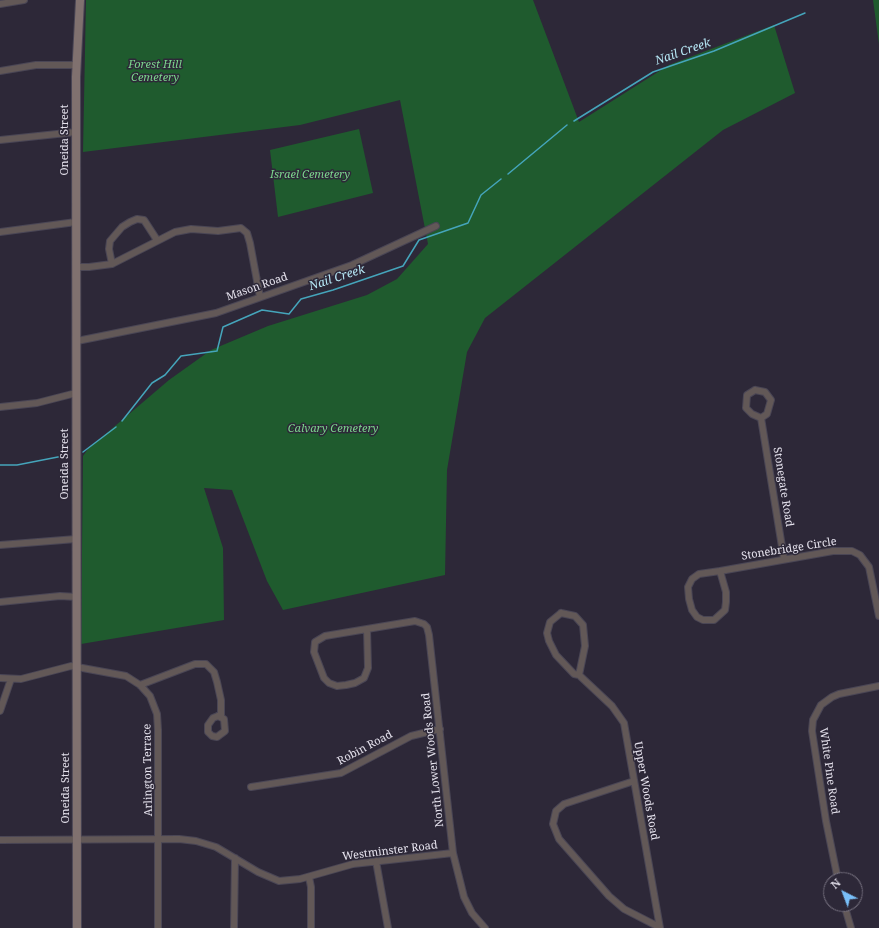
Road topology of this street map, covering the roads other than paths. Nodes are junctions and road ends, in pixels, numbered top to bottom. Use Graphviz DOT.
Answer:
graph roads {
  1 [pos="24,0"];
  2 [pos="80,0"];
  3 [pos="0,4"];
  4 [pos="77,66"];
  5 [pos="0,72"];
  6 [pos="76,132"];
  7 [pos="0,140"];
  8 [pos="76,222"];
  9 [pos="436,226"];
  10 [pos="0,232"];
  11 [pos="157,240"];
  12 [pos="112,264"];
  13 [pos="76,267"];
  14 [pos="260,297"];
  15 [pos="76,341"];
  16 [pos="76,393"];
  17 [pos="0,407"];
  18 [pos="761,418"];
  19 [pos="76,539"];
  20 [pos="0,545"];
  21 [pos="784,559"];
  22 [pos="720,571"];
  23 [pos="77,597"];
  24 [pos="0,602"];
  25 [pos="879,616"];
  26 [pos="367,629"];
  27 [pos="77,667"];
  28 [pos="579,675"];
  29 [pos="0,678"];
  30 [pos="11,679"];
  31 [pos="140,685"];
  32 [pos="879,686"];
  33 [pos="0,711"];
  34 [pos="221,716"];
  35 [pos="440,729"];
  36 [pos="634,781"];
  37 [pos="251,787"];
  38 [pos="158,839"];
  39 [pos="0,840"];
  40 [pos="77,840"];
  41 [pos="453,853"];
  42 [pos="235,858"];
  43 [pos="376,861"];
  44 [pos="836,872"];
  45 [pos="308,877"];
  46 [pos="846,912"];
  47 [pos="660,927"];
  48 [pos="77,928"];
  49 [pos="158,928"];
  50 [pos="234,928"];
  51 [pos="311,928"];
  52 [pos="388,928"];
  53 [pos="485,928"];
  54 [pos="851,928"];
  1 -- 3 [label="street"];
  2 -- 4 [label="street, Oneida Street"];
  4 -- 5 [label="street"];
  4 -- 6 [label="street, Oneida Street"];
  6 -- 7 [label="street"];
  6 -- 8 [label="street, Oneida Street"];
  8 -- 10 [label="street"];
  8 -- 13 [label="street, Oneida Street"];
  9 -- 14 [label="street, Mason Road"];
  11 -- 12 [label="street"];
  11 -- 12 [label="street"];
  11 -- 14 [label="street"];
  12 -- 13 [label="street"];
  13 -- 15 [label="street, Oneida Street"];
  14 -- 15 [label="street, Mason Road"];
  15 -- 16 [label="street, Oneida Street"];
  16 -- 17 [label="street"];
  16 -- 19 [label="street, Oneida Street"];
  18 -- 18 [label="street"];
  18 -- 21 [label="street, Stonegate Road"];
  19 -- 20 [label="street"];
  19 -- 23 [label="street, Oneida Street"];
  21 -- 22 [label="street, Stonebridge Circle"];
  21 -- 25 [label="street, Stonebridge Circle"];
  22 -- 22 [label="street, Stonebridge Circle"];
  23 -- 24 [label="street"];
  23 -- 27 [label="street, Oneida Street"];
  26 -- 26 [label="street"];
  26 -- 35 [label="street, North Lower Woods Road"];
  27 -- 30 [label="street, Arlington Terrace"];
  27 -- 31 [label="street, Arlington Terrace"];
  27 -- 40 [label="street, Oneida Street"];
  28 -- 28 [label="street, Upper Woods Road"];
  28 -- 36 [label="street, Upper Woods Road"];
  29 -- 30 [label="street, Arlington Terrace"];
  30 -- 33 [label="street"];
  31 -- 34 [label="street"];
  31 -- 38 [label="street, Arlington Terrace"];
  32 -- 44 [label="street, White Pine Road"];
  35 -- 37 [label="street, Robin Road"];
  35 -- 41 [label="street, North Lower Woods Road"];
  36 -- 47 [label="street, Upper Woods Road"];
  36 -- 47 [label="street"];
  38 -- 40 [label="street, Westminster Road"];
  38 -- 42 [label="street, Westminster Road"];
  38 -- 49 [label="street, Arlington Terrace"];
  39 -- 40 [label="street, Westminster Road"];
  40 -- 48 [label="street, Oneida Street"];
  41 -- 43 [label="street, Westminster Road"];
  41 -- 53 [label="street, North Lower Woods Road"];
  42 -- 45 [label="street, Westminster Road"];
  42 -- 50 [label="street"];
  43 -- 45 [label="street, Westminster Road"];
  43 -- 52 [label="street"];
  45 -- 51 [label="street"];
  46 -- 54 [label="street"];
}
